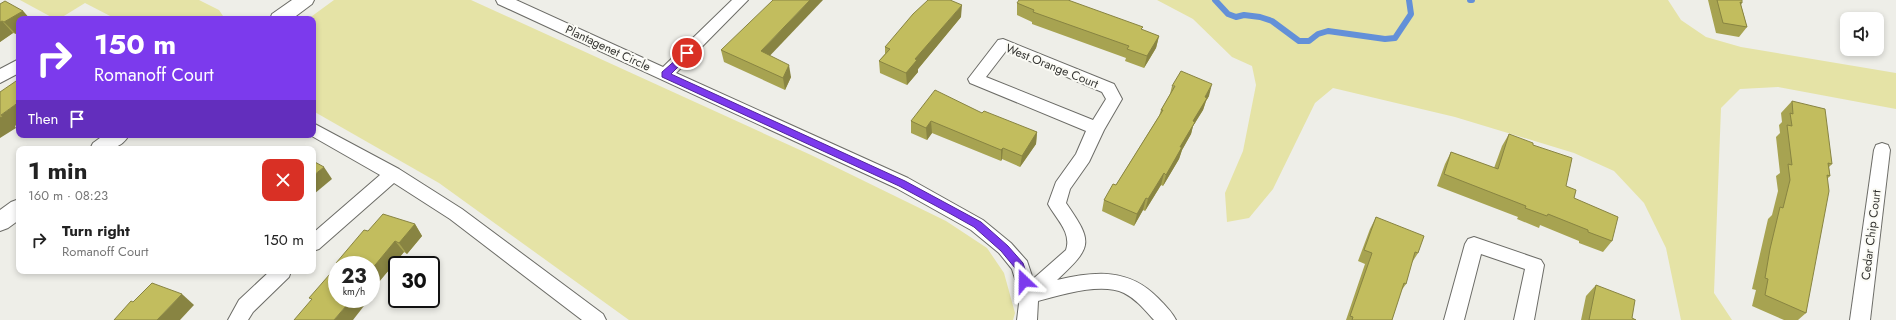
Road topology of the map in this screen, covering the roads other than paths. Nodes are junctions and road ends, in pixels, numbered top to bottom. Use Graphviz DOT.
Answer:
graph roads {
  1 [pos="305,0"];
  2 [pos="503,0"];
  3 [pos="741,0"];
  4 [pos="283,16"];
  5 [pos="16,67"];
  6 [pos="665,74"];
  7 [pos="0,77"];
  8 [pos="1096,128"];
  9 [pos="316,131"];
  10 [pos="115,138"];
  11 [pos="104,146"];
  12 [pos="1882,150"];
  13 [pos="393,174"];
  14 [pos="16,210"];
  15 [pos="0,222"];
  16 [pos="316,241"];
  17 [pos="279,274"];
  18 [pos="1029,295"];
  19 [pos="238,320"];
  20 [pos="596,320"];
  21 [pos="1027,320"];
  22 [pos="1166,320"];
  23 [pos="1454,320"];
  24 [pos="1524,320"];
  25 [pos="1860,320"];
  1 -- 4 [label="street"];
  2 -- 6 [label="street, Plantagenet Circle"];
  3 -- 6 [label="street"];
  5 -- 7 [label="street"];
  6 -- 18 [label="street, Plantagenet Circle"];
  8 -- 8 [label="street, West Orange Court"];
  8 -- 18 [label="street, West Orange Court"];
  9 -- 13 [label="street"];
  10 -- 11 [label="street"];
  12 -- 25 [label="street, Cedar Chip Court"];
  13 -- 16 [label="street"];
  13 -- 20 [label="street"];
  14 -- 15 [label="street"];
  17 -- 19 [label="street"];
  18 -- 21 [label="street, Plantagenet Circle"];
  18 -- 22 [label="street"];
  23 -- 24 [label="street"];
}
